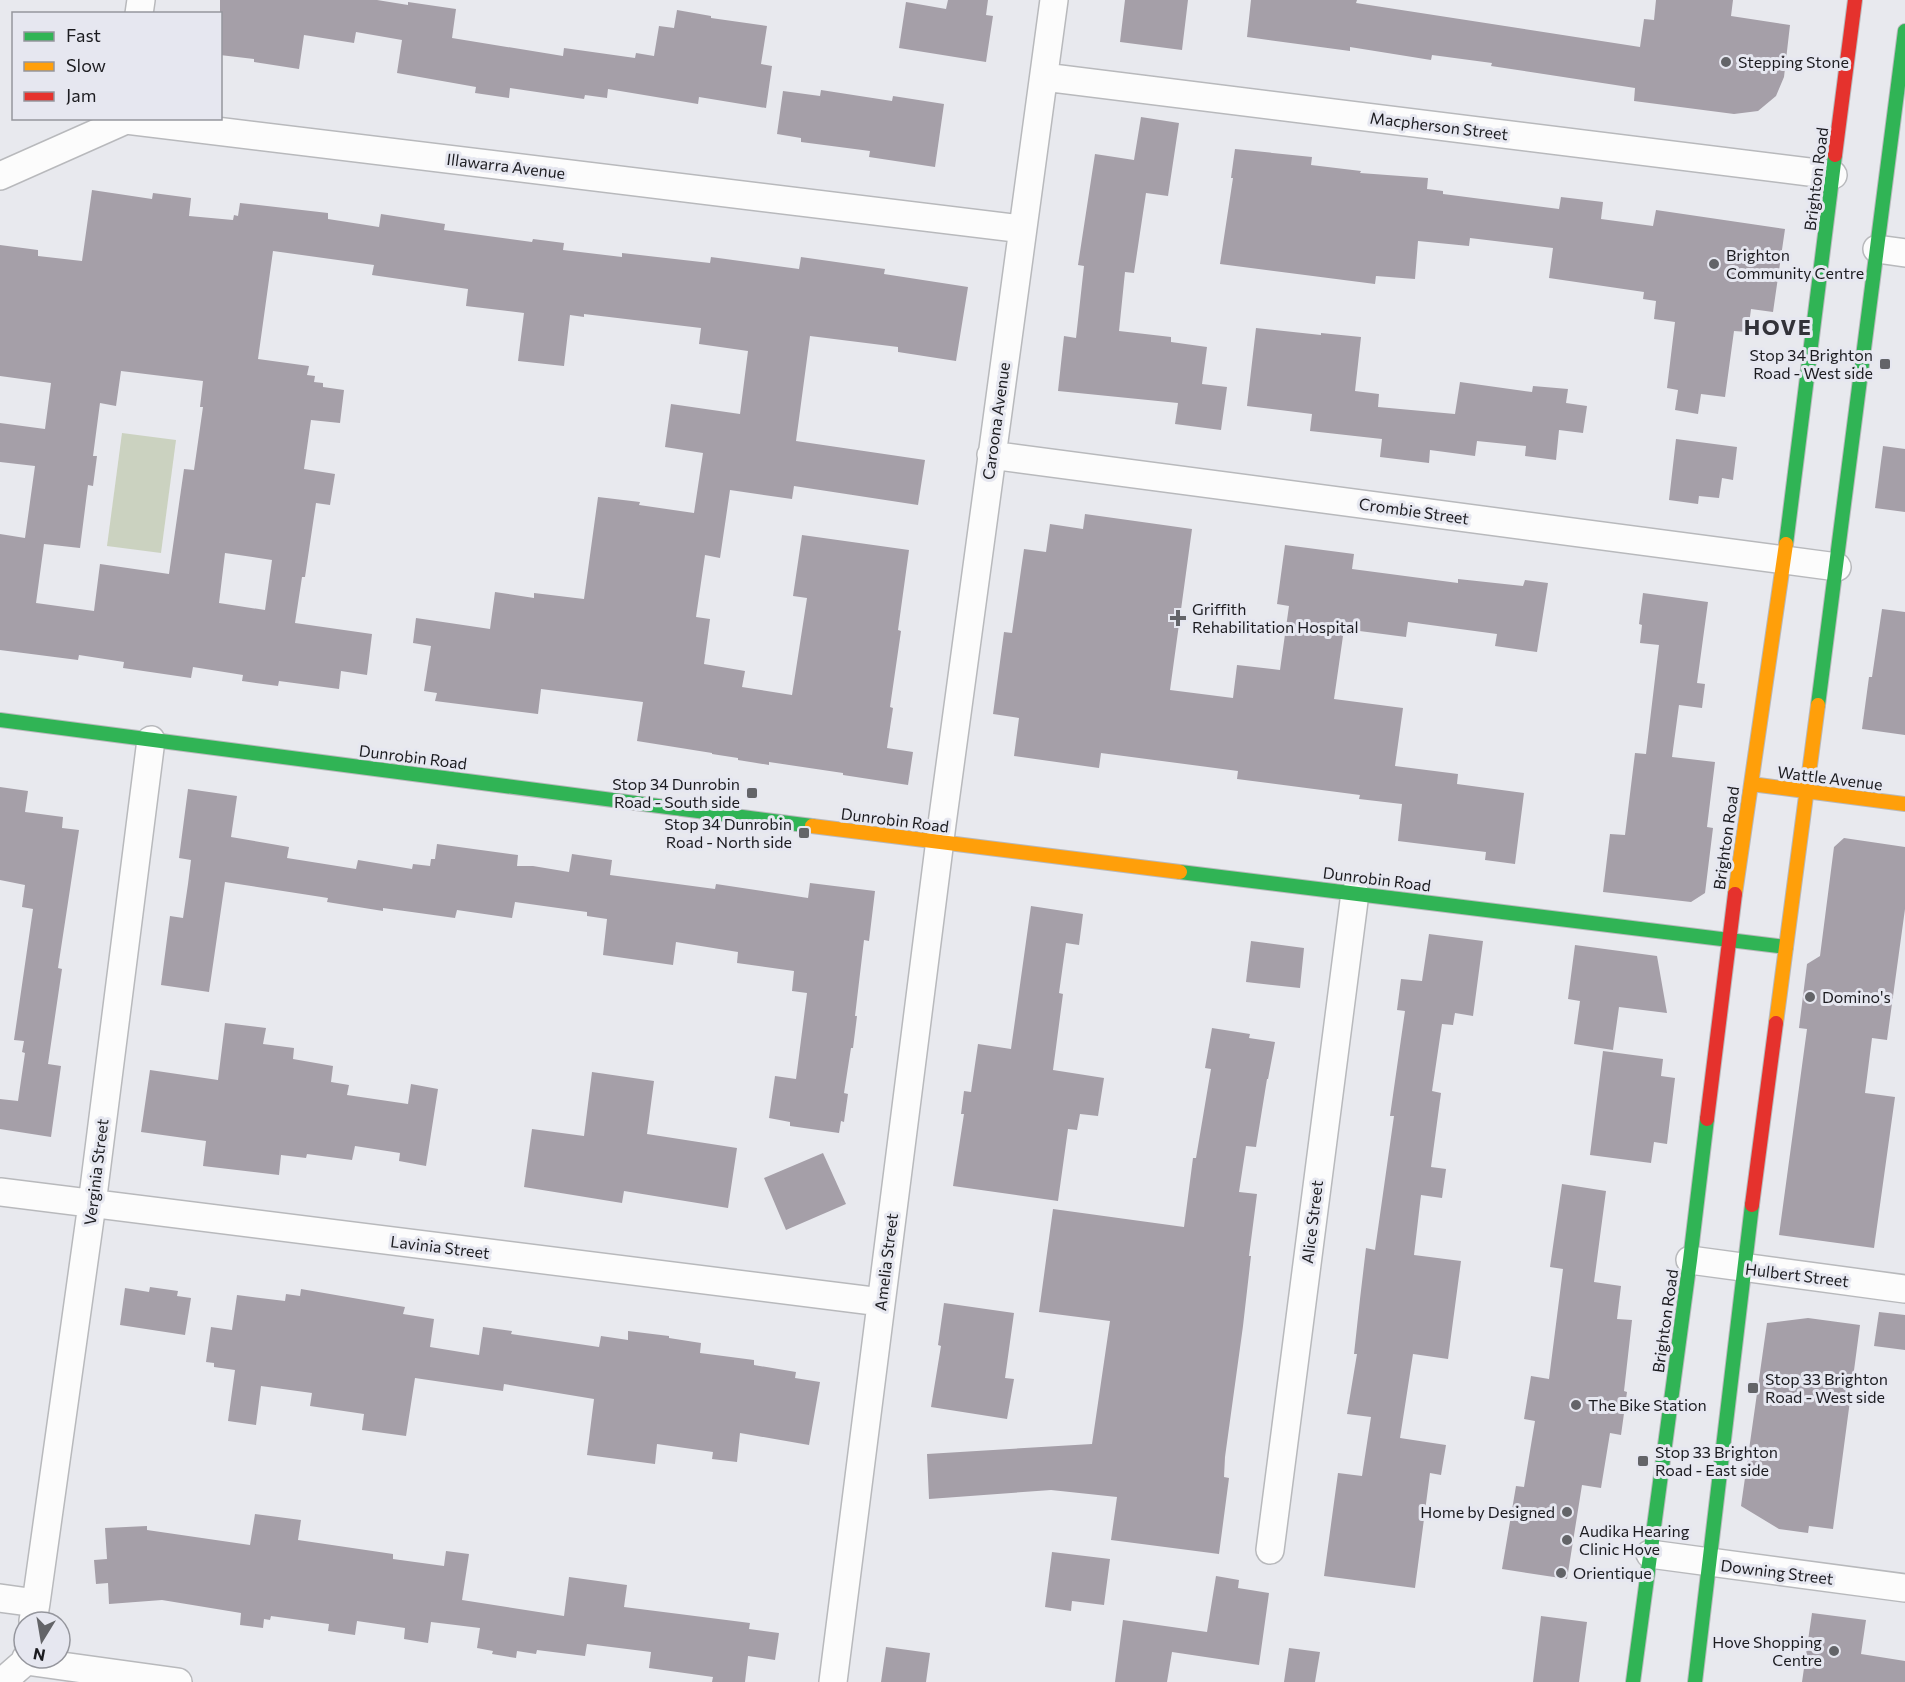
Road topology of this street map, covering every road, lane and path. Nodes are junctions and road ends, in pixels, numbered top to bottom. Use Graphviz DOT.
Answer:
graph roads {
  1 [pos="1053,0"];
  2 [pos="1855,0"];
  3 [pos="1905,31"];
  4 [pos="1044,77"];
  5 [pos="125,120"];
  6 [pos="135,120"];
  7 [pos="1833,175"];
  8 [pos="0,176"];
  9 [pos="1022,229"];
  10 [pos="1877,249"];
  11 [pos="1905,253"];
  12 [pos="991,455"];
  13 [pos="1784,560"];
  14 [pos="1837,567"];
  15 [pos="0,720"];
  16 [pos="151,740"];
  17 [pos="1751,784"];
  18 [pos="1806,792"];
  19 [pos="1905,804"];
  20 [pos="939,843"];
  21 [pos="1355,893"];
  22 [pos="1728,939"];
  23 [pos="1786,947"];
  24 [pos="0,1192"];
  25 [pos="92,1204"];
  26 [pos="1690,1260"];
  27 [pos="1744,1268"];
  28 [pos="1905,1289"];
  29 [pos="881,1302"];
  30 [pos="1270,1550"];
  31 [pos="1650,1554"];
  32 [pos="1710,1563"];
  33 [pos="1905,1588"];
  34 [pos="0,1598"];
  35 [pos="27,1610"];
  36 [pos="34,1610"];
  37 [pos="72,1666"];
  38 [pos="15,1670"];
  39 [pos="2,1682"];
  40 [pos="178,1682"];
  41 [pos="833,1682"];
  42 [pos="1633,1682"];
  43 [pos="1695,1682"];
  1 -- 4 [label="street, Caroona Avenue"];
  2 -- 7 [label="main road, Brighton Road"];
  3 -- 10 [label="main road"];
  4 -- 7 [label="street, Macpherson Street"];
  4 -- 9 [label="street, Caroona Avenue"];
  5 -- 8 [label="street, Illawarra Avenue"];
  6 -- 9 [label="street, Illawarra Avenue"];
  7 -- 13 [label="main road, Brighton Road"];
  9 -- 12 [label="street, Caroona Avenue"];
  10 -- 11 [label="street"];
  10 -- 14 [label="main road"];
  12 -- 13 [label="street, Crombie Street"];
  12 -- 20 [label="street, Caroona Avenue"];
  13 -- 14 [label="street, Crombie Street"];
  13 -- 17 [label="main road, Brighton Road"];
  14 -- 18 [label="main road"];
  15 -- 16 [label="main road, Dunrobin Road"];
  16 -- 20 [label="main road, Dunrobin Road"];
  16 -- 25 [label="street, Verginia Street"];
  17 -- 18 [label="main road, Wattle Avenue"];
  17 -- 22 [label="main road, Brighton Road"];
  18 -- 19 [label="main road, Wattle Avenue"];
  18 -- 23 [label="main road"];
  20 -- 21 [label="main road, Dunrobin Road"];
  20 -- 29 [label="street, Amelia Street"];
  21 -- 22 [label="main road, Dunrobin Road"];
  21 -- 30 [label="street, Alice Street"];
  22 -- 23 [label="main road, Dunrobin Road"];
  22 -- 26 [label="main road, Brighton Road"];
  23 -- 27 [label="main road"];
  24 -- 25 [label="street, Lavinia Street"];
  25 -- 29 [label="street, Lavinia Street"];
  25 -- 36 [label="street, Verginia Street"];
  26 -- 27 [label="street, Hulbert Street"];
  26 -- 31 [label="main road, Brighton Road"];
  27 -- 28 [label="street, Hulbert Street"];
  27 -- 32 [label="main road"];
  29 -- 41 [label="street, Amelia Street"];
  31 -- 32 [label="street, Downing Street"];
  31 -- 42 [label="main road, Brighton Road"];
  32 -- 33 [label="street, Downing Street"];
  32 -- 43 [label="main road"];
  34 -- 35 [label="street"];
  37 -- 40 [label="street"];
  38 -- 39 [label="street"];
}
